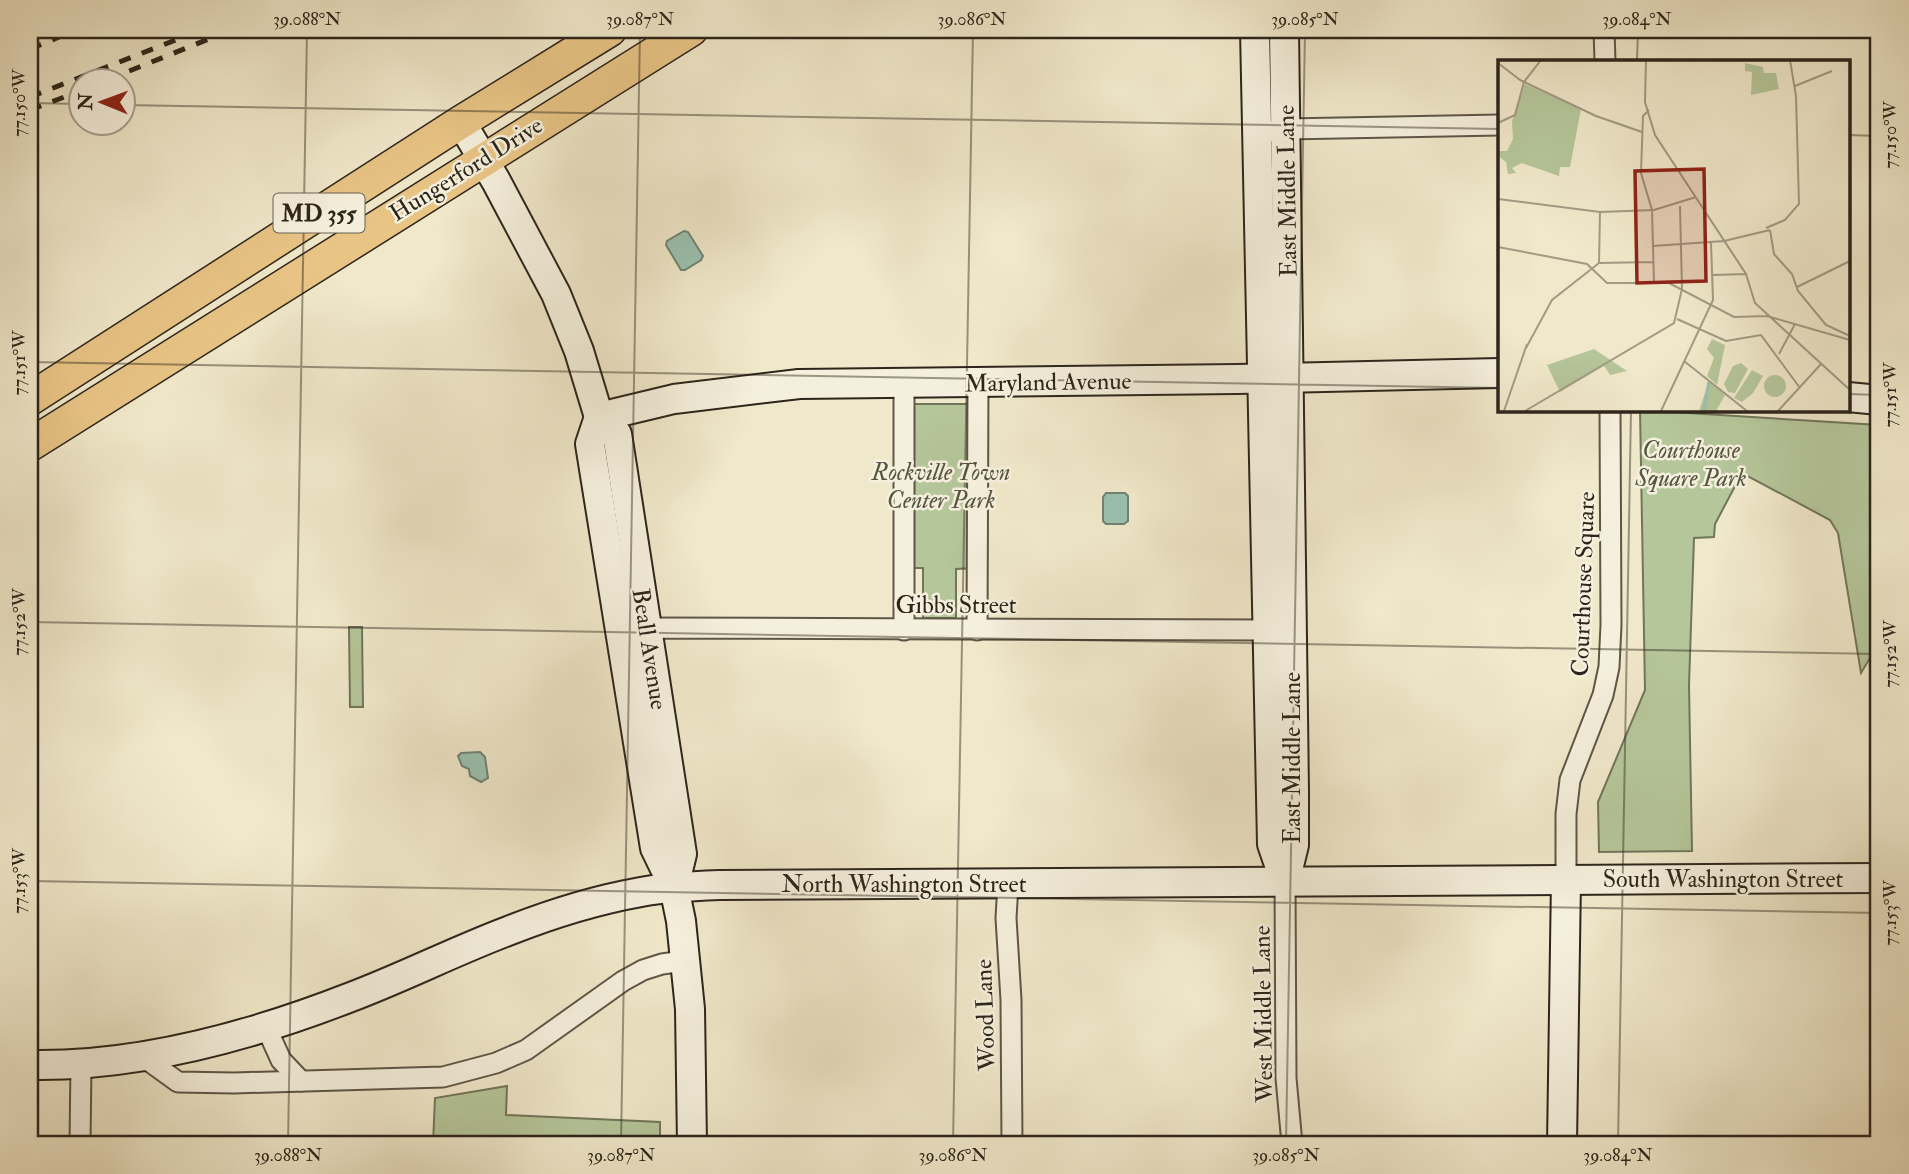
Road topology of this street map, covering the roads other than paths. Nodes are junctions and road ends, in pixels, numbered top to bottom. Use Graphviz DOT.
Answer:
graph roads {
  1 [pos="610,30"];
  2 [pos="691,30"];
  3 [pos="1255,30"];
  4 [pos="1284,30"];
  5 [pos="1604,30"];
  6 [pos="1605,60"];
  7 [pos="460,122"];
  8 [pos="1498,125"];
  9 [pos="1286,129"];
  10 [pos="1257,134"];
  11 [pos="483,159"];
  12 [pos="1498,373"];
  13 [pos="1276,378"];
  14 [pos="904,383"];
  15 [pos="978,383"];
  16 [pos="1850,397"];
  17 [pos="30,399"];
  18 [pos="1879,400"];
  19 [pos="1610,411"];
  20 [pos="599,417"];
  21 [pos="30,445"];
  22 [pos="904,630"];
  23 [pos="977,630"];
  24 [pos="1280,630"];
  25 [pos="634,631"];
  26 [pos="1879,878"];
  27 [pos="1566,880"];
  28 [pos="1286,882"];
  29 [pos="1008,884"];
  30 [pos="674,887"];
  31 [pos="685,964"];
  32 [pos="266,1027"];
  33 [pos="142,1056"];
  34 [pos="81,1063"];
  35 [pos="30,1065"];
  36 [pos="302,1081"];
  37 [pos="80,1144"];
  38 [pos="674,1144"];
  39 [pos="692,1144"];
  40 [pos="1012,1144"];
  41 [pos="1292,1144"];
  42 [pos="1563,1144"];
  1 -- 7 [label="main road, Hungerford Drive / MD 355"];
  2 -- 11 [label="main road, Hungerford Drive / MD 355"];
  3 -- 10 [label="street, East Middle Lane"];
  4 -- 9 [label="street, East Middle Lane"];
  5 -- 6 [label="street"];
  7 -- 11 [label="street"];
  7 -- 17 [label="main road, Hungerford Drive / MD 355"];
  8 -- 9 [label="street"];
  9 -- 10 [label="street"];
  9 -- 13 [label="street, East Middle Lane"];
  10 -- 13 [label="street, East Middle Lane"];
  11 -- 20 [label="street"];
  11 -- 21 [label="main road, Hungerford Drive / MD 355"];
  12 -- 13 [label="street, Maryland Avenue"];
  13 -- 15 [label="street, Maryland Avenue"];
  13 -- 24 [label="street, East Middle Lane"];
  14 -- 15 [label="street, Maryland Avenue"];
  14 -- 20 [label="street, Maryland Avenue"];
  14 -- 22 [label="street"];
  15 -- 23 [label="street"];
  16 -- 18 [label="street"];
  19 -- 27 [label="street, Courthouse Square"];
  20 -- 25 [label="street, Beall Avenue"];
  22 -- 23 [label="street, Gibbs Street"];
  22 -- 25 [label="street, Gibbs Street"];
  23 -- 24 [label="street, Gibbs Street"];
  24 -- 28 [label="street, East Middle Lane"];
  25 -- 30 [label="street, Beall Avenue"];
  26 -- 27 [label="street, South Washington Street"];
  27 -- 28 [label="street, North Washington Street"];
  27 -- 42 [label="street"];
  28 -- 29 [label="street, North Washington Street"];
  28 -- 41 [label="street, West Middle Lane"];
  29 -- 30 [label="street, North Washington Street"];
  29 -- 40 [label="street, Wood Lane"];
  30 -- 31 [label="street, Beall Avenue"];
  30 -- 32 [label="street, North Washington Street"];
  31 -- 36 [label="street"];
  31 -- 38 [label="street, Beall Avenue"];
  31 -- 39 [label="street, Beall Avenue"];
  32 -- 33 [label="street, North Washington Street"];
  32 -- 36 [label="street"];
  33 -- 34 [label="street, North Washington Street"];
  33 -- 36 [label="street"];
  34 -- 35 [label="street, North Washington Street"];
  34 -- 37 [label="street"];
}
